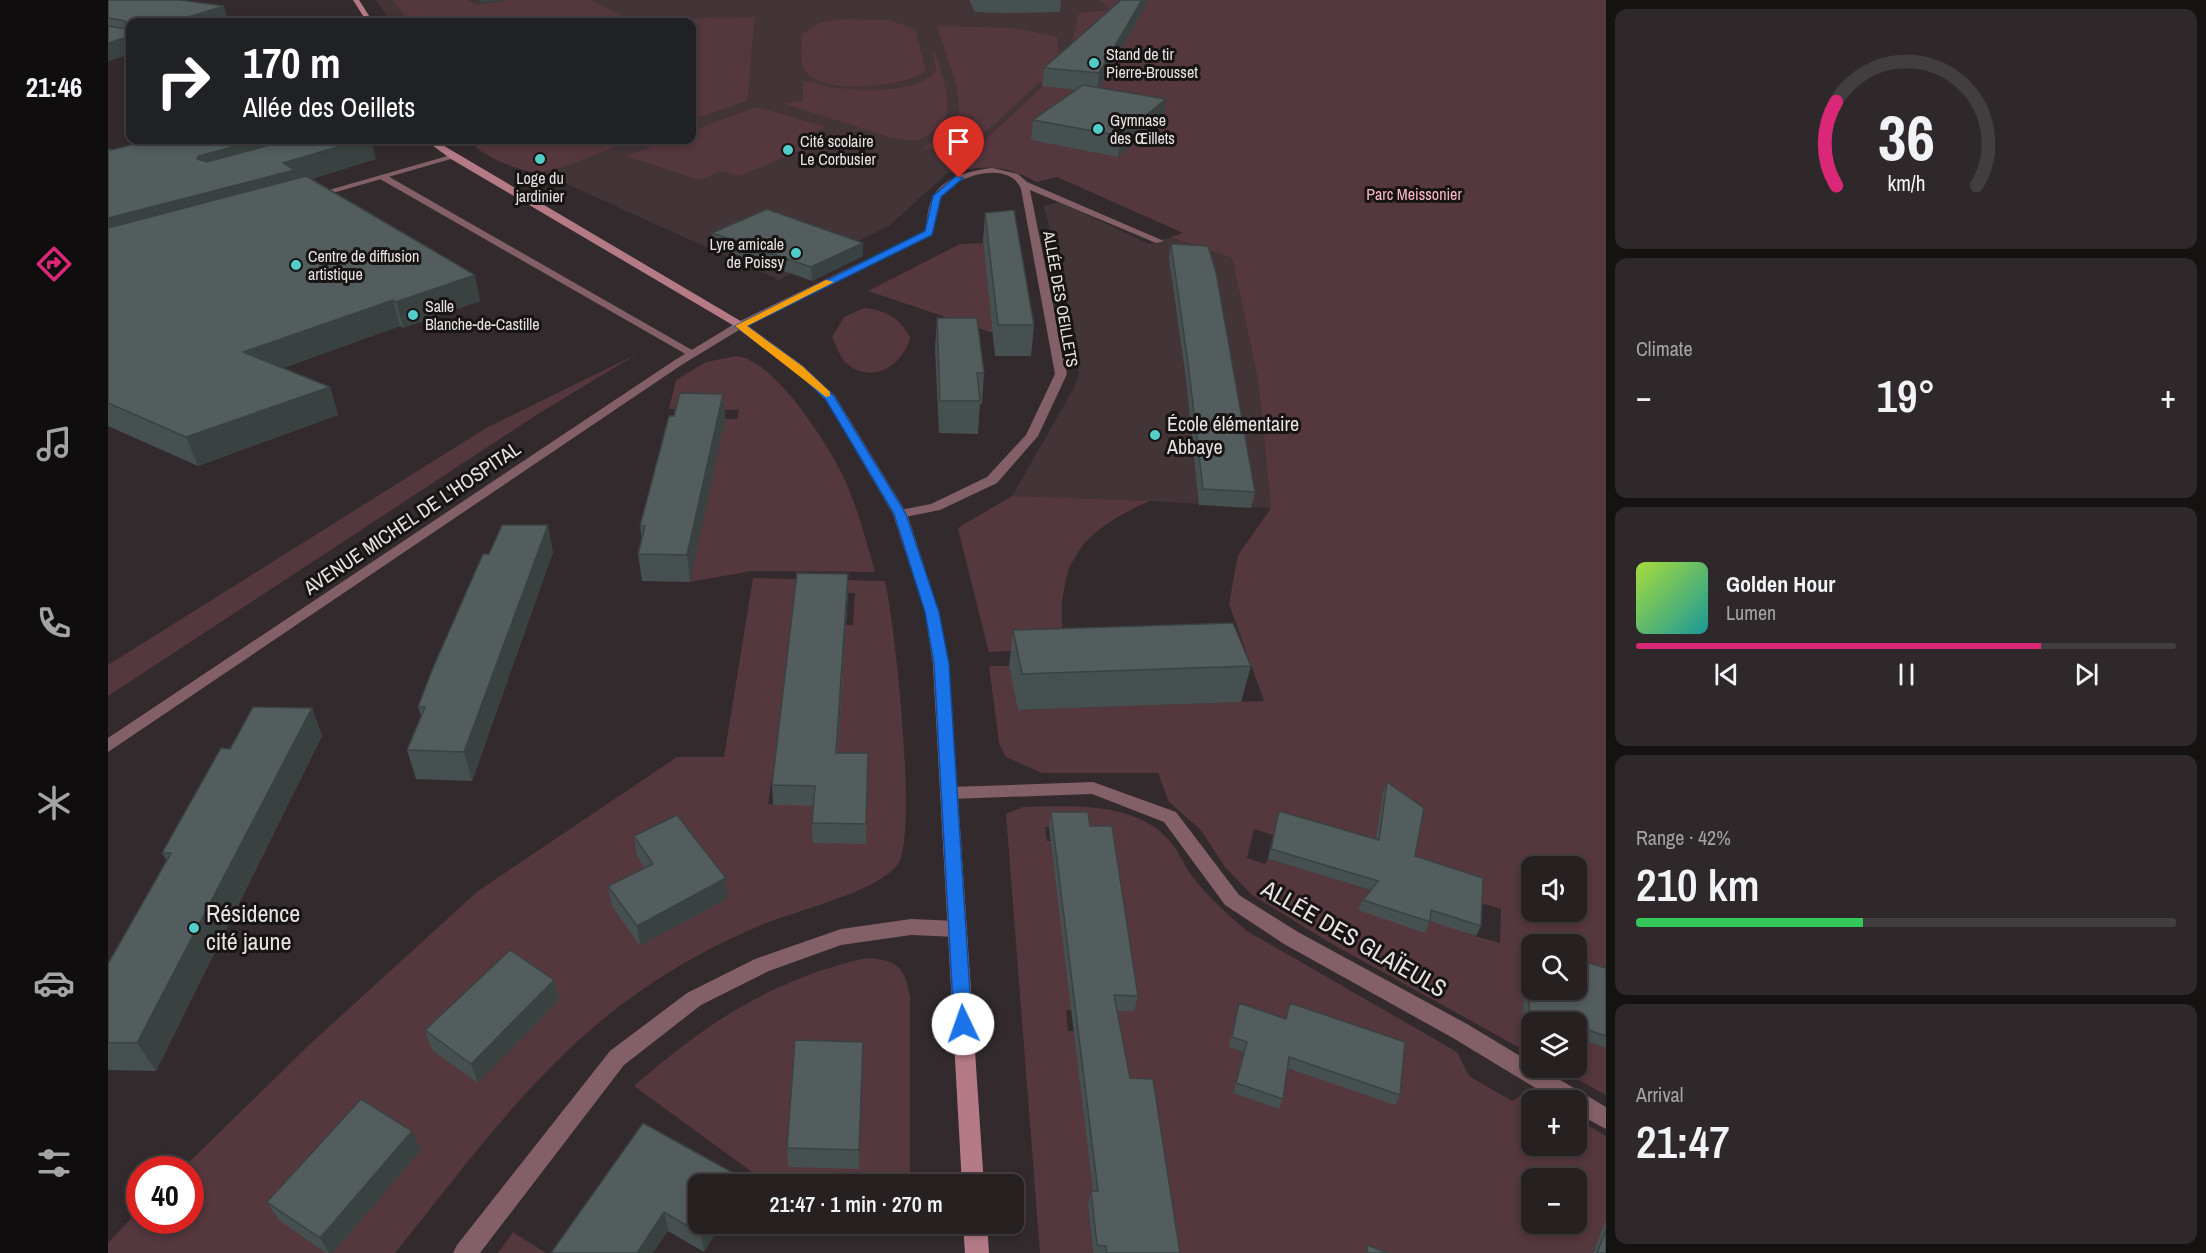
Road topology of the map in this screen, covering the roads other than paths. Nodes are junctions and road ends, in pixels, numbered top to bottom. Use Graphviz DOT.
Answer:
graph roads {
  1 [pos="356,0"];
  2 [pos="367,18"];
  3 [pos="435,144"];
  4 [pos="454,157"];
  5 [pos="383,177"];
  6 [pos="1024,184"];
  7 [pos="303,198"];
  8 [pos="1159,241"];
  9 [pos="740,326"];
  10 [pos="693,354"];
  11 [pos="900,514"];
  12 [pos="108,747"];
  13 [pos="951,793"];
  14 [pos="957,928"];
  15 [pos="1606,1119"];
  16 [pos="972,1174"];
  17 [pos="976,1234"];
  18 [pos="465,1253"];
  19 [pos="977,1253"];
  1 -- 2 [label="street"];
  3 -- 4 [label="street"];
  4 -- 5 [label="street"];
  4 -- 9 [label="street"];
  5 -- 7 [label="street"];
  5 -- 10 [label="street"];
  6 -- 8 [label="street"];
  6 -- 9 [label="street"];
  6 -- 11 [label="street, ALLÉE DES OEILLETS"];
  9 -- 10 [label="street, AVENUE MICHEL DE L'HOSPITAL"];
  9 -- 11 [label="street"];
  10 -- 12 [label="street, AVENUE MICHEL DE L'HOSPITAL"];
  11 -- 13 [label="street"];
  13 -- 14 [label="street"];
  13 -- 15 [label="street, ALLÉE DES GLAÏEULS"];
  14 -- 16 [label="street"];
  14 -- 18 [label="street"];
  17 -- 19 [label="street"];
}
